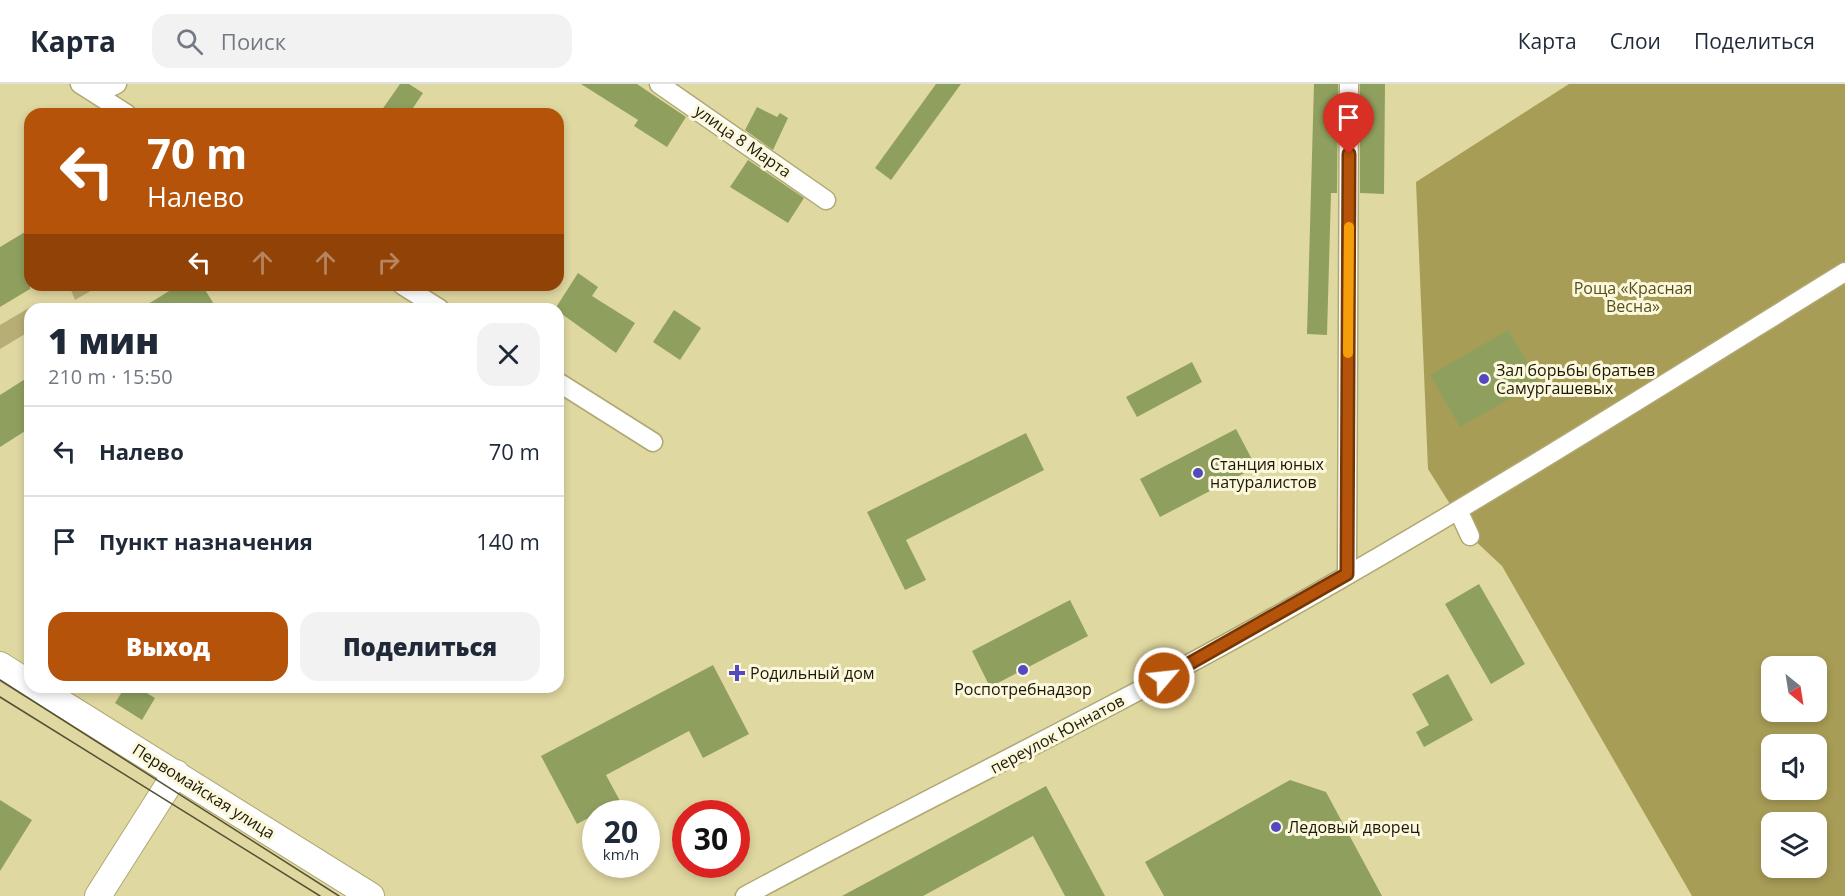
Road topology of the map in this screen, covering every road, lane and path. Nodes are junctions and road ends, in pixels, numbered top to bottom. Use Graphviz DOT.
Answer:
graph roads {
  1 [pos="80,84"];
  2 [pos="117,84"];
  3 [pos="659,84"];
  4 [pos="1349,84"];
  5 [pos="96,94"];
  6 [pos="118,108"];
  7 [pos="826,200"];
  8 [pos="1845,272"];
  9 [pos="412,291"];
  10 [pos="430,303"];
  11 [pos="564,386"];
  12 [pos="653,442"];
  13 [pos="1459,512"];
  14 [pos="1470,536"];
  15 [pos="1347,574"];
  16 [pos="0,665"];
  17 [pos="24,680"];
  18 [pos="46,693"];
  19 [pos="176,773"];
  20 [pos="98,896"];
  21 [pos="371,896"];
  22 [pos="745,896"];
  1 -- 5 [label="street"];
  2 -- 5 [label="street"];
  3 -- 7 [label="street, улица 8 Марта"];
  4 -- 15 [label="street"];
  5 -- 6 [label="street"];
  8 -- 13 [label="street, переулок Юннатов"];
  9 -- 10 [label="street"];
  11 -- 12 [label="street"];
  13 -- 14 [label="street"];
  13 -- 15 [label="street, переулок Юннатов"];
  15 -- 22 [label="street, переулок Юннатов"];
  16 -- 17 [label="main road"];
  18 -- 19 [label="main road, Первомайская улица"];
  19 -- 20 [label="main road"];
  19 -- 21 [label="main road, Первомайская улица"];
}
